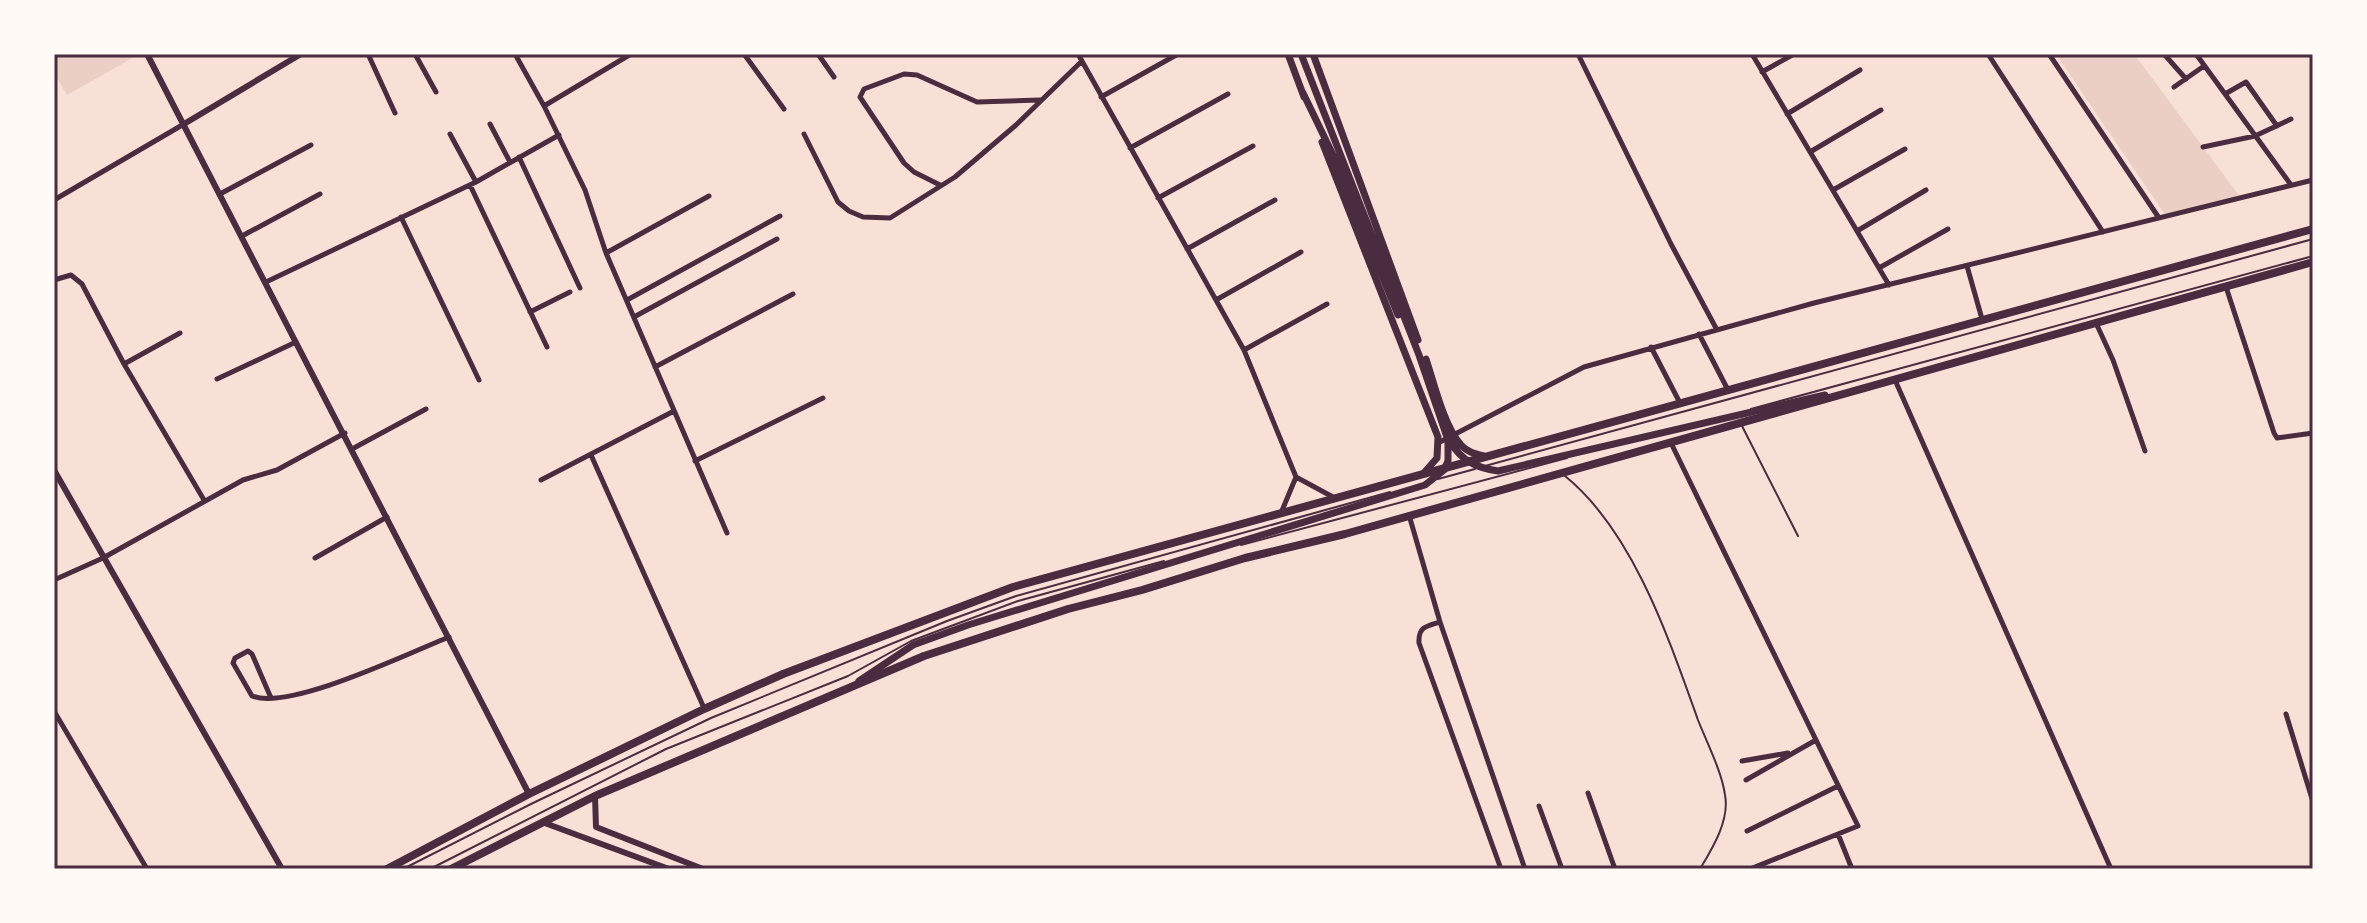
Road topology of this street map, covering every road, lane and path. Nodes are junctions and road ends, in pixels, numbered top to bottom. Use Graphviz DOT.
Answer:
graph roads {
  1 [pos="147,54"];
  2 [pos="301,54"];
  3 [pos="368,54"];
  4 [pos="415,54"];
  5 [pos="515,54"];
  6 [pos="631,54"];
  7 [pos="744,54"];
  8 [pos="818,54"];
  9 [pos="1078,54"];
  10 [pos="1178,54"];
  11 [pos="1288,54"];
  12 [pos="1301,54"];
  13 [pos="1313,54"];
  14 [pos="1578,54"];
  15 [pos="1752,54"];
  16 [pos="1794,54"];
  17 [pos="1988,54"];
  18 [pos="2049,54"];
  19 [pos="2164,54"];
  20 [pos="2196,54"];
  21 [pos="1082,61"];
  22 [pos="2204,66"];
  23 [pos="1860,70"];
  24 [pos="1762,72"];
  25 [pos="834,77"];
  26 [pos="2186,79"];
  27 [pos="2174,87"];
  28 [pos="436,92"];
  29 [pos="1303,93"];
  30 [pos="1228,94"];
  31 [pos="2225,94"];
  32 [pos="1101,97"];
  33 [pos="1040,100"];
  34 [pos="544,106"];
  35 [pos="784,109"];
  36 [pos="1881,110"];
  37 [pos="395,113"];
  38 [pos="1787,114"];
  39 [pos="2291,119"];
  40 [pos="184,124"];
  41 [pos="490,124"];
  42 [pos="2277,126"];
  43 [pos="450,134"];
  44 [pos="804,134"];
  45 [pos="559,135"];
  46 [pos="2255,136"];
  47 [pos="311,145"];
  48 [pos="1253,146"];
  49 [pos="2203,147"];
  50 [pos="1130,148"];
  51 [pos="1905,149"];
  52 [pos="1810,152"];
  53 [pos="519,157"];
  54 [pos="510,162"];
  55 [pos="2313,180"];
  56 [pos="473,184"];
  57 [pos="2291,185"];
  58 [pos="941,186"];
  59 [pos="1833,190"];
  60 [pos="1926,190"];
  61 [pos="220,194"];
  62 [pos="320,194"];
  63 [pos="709,196"];
  64 [pos="1158,198"];
  65 [pos="54,200"];
  66 [pos="1275,200"];
  67 [pos="780,216"];
  68 [pos="401,217"];
  69 [pos="2159,218"];
  70 [pos="1948,229"];
  71 [pos="2313,229"];
  72 [pos="1857,231"];
  73 [pos="2103,232"];
  74 [pos="242,236"];
  75 [pos="777,239"];
  76 [pos="2313,239"];
  77 [pos="1187,249"];
  78 [pos="1301,252"];
  79 [pos="606,253"];
  80 [pos="2313,256"];
  81 [pos="2313,262"];
  82 [pos="1967,266"];
  83 [pos="1879,268"];
  84 [pos="54,280"];
  85 [pos="266,282"];
  86 [pos="1889,285"];
  87 [pos="2225,286"];
  88 [pos="580,288"];
  89 [pos="570,292"];
  90 [pos="793,294"];
  91 [pos="627,300"];
  92 [pos="1216,300"];
  93 [pos="1327,304"];
  94 [pos="530,312"];
  95 [pos="634,317"];
  96 [pos="1982,320"];
  97 [pos="2096,322"];
  98 [pos="1717,330"];
  99 [pos="180,333"];
  100 [pos="1699,334"];
  101 [pos="297,341"];
  102 [pos="547,347"];
  103 [pos="1651,347"];
  104 [pos="1244,350"];
  105 [pos="124,364"];
  106 [pos="655,367"];
  107 [pos="217,379"];
  108 [pos="1894,379"];
  109 [pos="479,380"];
  110 [pos="1857,389"];
  111 [pos="1728,391"];
  112 [pos="823,398"];
  113 [pos="1681,404"];
  114 [pos="426,409"];
  115 [pos="674,411"];
  116 [pos="1740,421"];
  117 [pos="345,433"];
  118 [pos="2313,433"];
  119 [pos="1454,435"];
  120 [pos="1671,442"];
  121 [pos="1438,443"];
  122 [pos="352,449"];
  123 [pos="2145,451"];
  124 [pos="591,455"];
  125 [pos="1495,456"];
  126 [pos="695,461"];
  127 [pos="54,470"];
  128 [pos="1560,472"];
  129 [pos="1296,477"];
  130 [pos="1412,479"];
  131 [pos="541,480"];
  132 [pos="1338,499"];
  133 [pos="204,500"];
  134 [pos="1281,514"];
  135 [pos="1409,515"];
  136 [pos="387,517"];
  137 [pos="727,533"];
  138 [pos="1798,536"];
  139 [pos="103,558"];
  140 [pos="315,558"];
  141 [pos="54,580"];
  142 [pos="1440,622"];
  143 [pos="449,637"];
  144 [pos="857,682"];
  145 [pos="271,698"];
  146 [pos="704,709"];
  147 [pos="54,711"];
  148 [pos="2286,714"];
  149 [pos="1816,740"];
  150 [pos="1789,753"];
  151 [pos="1742,761"];
  152 [pos="1746,780"];
  153 [pos="1838,786"];
  154 [pos="1588,793"];
  155 [pos="529,794"];
  156 [pos="595,796"];
  157 [pos="2313,802"];
  158 [pos="1539,806"];
  159 [pos="542,822"];
  160 [pos="1747,831"];
  161 [pos="1838,834"];
  162 [pos="147,869"];
  163 [pos="282,869"];
  164 [pos="387,869"];
  165 [pos="403,869"];
  166 [pos="430,869"];
  167 [pos="451,869"];
  168 [pos="669,869"];
  169 [pos="703,869"];
  170 [pos="1501,869"];
  171 [pos="1525,869"];
  172 [pos="1562,869"];
  173 [pos="1615,869"];
  174 [pos="1700,869"];
  175 [pos="1750,869"];
  176 [pos="1852,869"];
  177 [pos="2111,869"];
  1 -- 40 [label="street"];
  2 -- 40 [label="street"];
  3 -- 37 [label="street"];
  4 -- 28 [label="street"];
  5 -- 34 [label="street"];
  6 -- 34 [label="street"];
  7 -- 35 [label="street"];
  8 -- 25 [label="street"];
  9 -- 21 [label="street"];
  10 -- 32 [label="street"];
  11 -- 29 [label="main road"];
  12 -- 144 [label="main road"];
  13 -- 119 [label="main road"];
  14 -- 98 [label="street"];
  15 -- 24 [label="street"];
  16 -- 24 [label="street"];
  17 -- 73 [label="street"];
  18 -- 69 [label="street"];
  19 -- 26 [label="street"];
  20 -- 22 [label="street"];
  21 -- 32 [label="street"];
  21 -- 33 [label="street"];
  22 -- 26 [label="street"];
  22 -- 31 [label="street"];
  23 -- 38 [label="street"];
  24 -- 38 [label="street"];
  26 -- 27 [label="street"];
  29 -- 110 [label="main road"];
  29 -- 121 [label="main road"];
  30 -- 50 [label="street"];
  31 -- 42 [label="street"];
  31 -- 46 [label="street"];
  32 -- 50 [label="street"];
  33 -- 58 [label="street"];
  33 -- 58 [label="street"];
  34 -- 45 [label="street"];
  36 -- 52 [label="street"];
  38 -- 52 [label="street"];
  39 -- 42 [label="street"];
  40 -- 61 [label="street"];
  40 -- 65 [label="street"];
  41 -- 54 [label="street"];
  42 -- 46 [label="street"];
  43 -- 56 [label="street"];
  44 -- 58 [label="street"];
  45 -- 53 [label="street"];
  45 -- 79 [label="street"];
  46 -- 49 [label="street"];
  46 -- 57 [label="street"];
  47 -- 61 [label="street"];
  48 -- 64 [label="street"];
  50 -- 64 [label="street"];
  51 -- 59 [label="street"];
  52 -- 59 [label="street"];
  53 -- 54 [label="street"];
  53 -- 88 [label="street"];
  54 -- 56 [label="street"];
  55 -- 57 [label="street"];
  56 -- 68 [label="street"];
  56 -- 94 [label="street"];
  57 -- 69 [label="street"];
  59 -- 72 [label="street"];
  60 -- 72 [label="street"];
  61 -- 74 [label="street"];
  62 -- 74 [label="street"];
  63 -- 79 [label="street"];
  64 -- 77 [label="street"];
  66 -- 77 [label="street"];
  67 -- 91 [label="street"];
  68 -- 85 [label="street"];
  68 -- 109 [label="street"];
  69 -- 73 [label="street"];
  70 -- 83 [label="street"];
  71 -- 96 [label="main road"];
  72 -- 83 [label="street"];
  73 -- 82 [label="street"];
  74 -- 85 [label="street"];
  75 -- 95 [label="street"];
  76 -- 165 [label="lane"];
  77 -- 92 [label="street"];
  78 -- 92 [label="street"];
  79 -- 91 [label="street"];
  80 -- 166 [label="lane"];
  81 -- 87 [label="main road"];
  82 -- 86 [label="street"];
  82 -- 96 [label="street"];
  83 -- 86 [label="street"];
  84 -- 105 [label="street"];
  85 -- 101 [label="street"];
  86 -- 98 [label="street"];
  87 -- 97 [label="main road"];
  87 -- 118 [label="street"];
  89 -- 94 [label="street"];
  90 -- 106 [label="street"];
  91 -- 95 [label="street"];
  92 -- 104 [label="street"];
  93 -- 104 [label="street"];
  94 -- 102 [label="street"];
  95 -- 106 [label="street"];
  96 -- 111 [label="main road"];
  97 -- 108 [label="main road"];
  97 -- 123 [label="street"];
  98 -- 100 [label="street"];
  99 -- 105 [label="street"];
  100 -- 103 [label="street"];
  100 -- 111 [label="street"];
  101 -- 107 [label="street"];
  101 -- 117 [label="street"];
  103 -- 113 [label="street"];
  103 -- 119 [label="street"];
  104 -- 129 [label="street"];
  105 -- 133 [label="street"];
  106 -- 115 [label="street"];
  108 -- 110 [label="main road"];
  108 -- 177 [label="street"];
  110 -- 116 [label="main road"];
  111 -- 113 [label="main road"];
  112 -- 126 [label="street"];
  113 -- 125 [label="main road"];
  114 -- 122 [label="street"];
  115 -- 124 [label="street"];
  115 -- 126 [label="street"];
  116 -- 120 [label="main road"];
  116 -- 138 [label="lane"];
  117 -- 122 [label="street"];
  117 -- 133 [label="street"];
  119 -- 121 [label="street"];
  119 -- 125 [label="main road"];
  120 -- 128 [label="main road"];
  120 -- 149 [label="street"];
  121 -- 130 [label="main road"];
  122 -- 136 [label="street"];
  124 -- 131 [label="street"];
  124 -- 146 [label="street"];
  125 -- 130 [label="main road"];
  126 -- 137 [label="street"];
  127 -- 139 [label="street"];
  128 -- 135 [label="main road"];
  128 -- 174 [label="lane"];
  129 -- 132 [label="street"];
  129 -- 134 [label="street"];
  130 -- 132 [label="main road"];
  132 -- 134 [label="main road"];
  133 -- 139 [label="street"];
  134 -- 146 [label="main road"];
  135 -- 142 [label="street"];
  135 -- 144 [label="main road"];
  136 -- 140 [label="street"];
  136 -- 143 [label="street"];
  139 -- 141 [label="street"];
  139 -- 163 [label="street"];
  142 -- 170 [label="street"];
  142 -- 171 [label="street"];
  143 -- 145 [label="street"];
  143 -- 155 [label="street"];
  144 -- 156 [label="main road"];
  145 -- 145 [label="street"];
  146 -- 155 [label="main road"];
  147 -- 162 [label="street"];
  148 -- 157 [label="street"];
  149 -- 150 [label="street"];
  149 -- 153 [label="street"];
  150 -- 151 [label="street"];
  150 -- 152 [label="street"];
  153 -- 160 [label="street"];
  153 -- 161 [label="street"];
  154 -- 173 [label="street"];
  155 -- 164 [label="main road"];
  156 -- 159 [label="main road"];
  156 -- 169 [label="street"];
  158 -- 172 [label="street"];
  159 -- 167 [label="main road"];
  159 -- 168 [label="street"];
  161 -- 175 [label="street"];
  161 -- 176 [label="street"];
}
